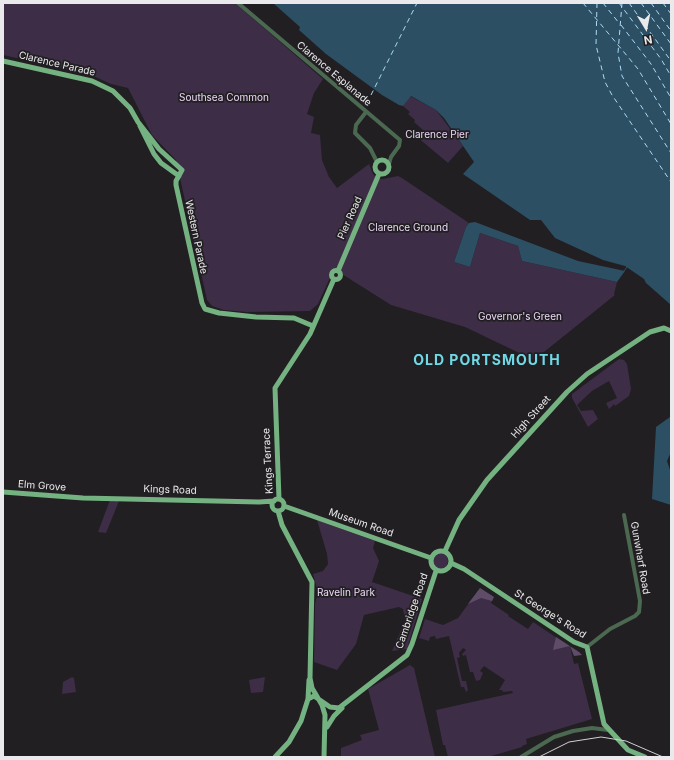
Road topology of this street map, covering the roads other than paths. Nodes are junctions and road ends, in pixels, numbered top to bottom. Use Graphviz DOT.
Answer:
graph roads {
  1 [pos="238,3"];
  2 [pos="3,61"];
  3 [pos="366,112"];
  4 [pos="138,122"];
  5 [pos="377,162"];
  6 [pos="389,164"];
  7 [pos="182,170"];
  8 [pos="379,174"];
  9 [pos="179,176"];
  10 [pos="313,326"];
  11 [pos="671,331"];
  12 [pos="3,492"];
  13 [pos="80,497"];
  14 [pos="277,500"];
  15 [pos="259,502"];
  16 [pos="284,506"];
  17 [pos="273,507"];
  18 [pos="278,511"];
  19 [pos="624,514"];
  20 [pos="445,551"];
  21 [pos="431,558"];
  22 [pos="451,563"];
  23 [pos="436,571"];
  24 [pos="587,647"];
  25 [pos="310,674"];
  26 [pos="308,699"];
  27 [pos="319,700"];
  28 [pos="349,701"];
  29 [pos="326,730"];
  30 [pos="608,730"];
  31 [pos="275,757"];
  32 [pos="324,757"];
  33 [pos="521,757"];
  34 [pos="645,757"];
  1 -- 3 [label="street, Clarence Esplanade"];
  2 -- 4 [label="main road, Clarence Parade"];
  3 -- 5 [label="street"];
  3 -- 6 [label="street, Clarence Esplanade"];
  4 -- 7 [label="main road, Clarence Parade"];
  4 -- 9 [label="main road, Clarence Parade"];
  5 -- 6 [label="main road"];
  5 -- 8 [label="main road"];
  6 -- 8 [label="main road"];
  7 -- 9 [label="main road, Western Parade"];
  8 -- 10 [label="main road, Pier Road"];
  9 -- 10 [label="main road, Western Parade"];
  10 -- 14 [label="main road, Kings Terrace"];
  11 -- 20 [label="main road, High Street"];
  12 -- 13 [label="main road, Elm Grove"];
  13 -- 15 [label="main road, Kings Road"];
  14 -- 15 [label="main road, Kings Road"];
  14 -- 16 [label="main road"];
  14 -- 17 [label="main road"];
  15 -- 17 [label="main road, Kings Road"];
  16 -- 18 [label="main road"];
  16 -- 21 [label="main road, Museum Road"];
  17 -- 18 [label="main road"];
  18 -- 25 [label="main road"];
  19 -- 24 [label="street, Gunwharf Road"];
  20 -- 21 [label="main road"];
  20 -- 22 [label="main road"];
  21 -- 23 [label="main road"];
  22 -- 23 [label="main road"];
  22 -- 24 [label="main road, St George's Road"];
  23 -- 28 [label="main road, Cambridge Road"];
  24 -- 30 [label="main road, St George's Road"];
  25 -- 26 [label="main road"];
  25 -- 27 [label="main road"];
  26 -- 27 [label="main road"];
  26 -- 31 [label="main road"];
  27 -- 28 [label="main road, Cambridge Road"];
  27 -- 29 [label="main road"];
  28 -- 29 [label="main road, Cambridge Road"];
  29 -- 32 [label="main road"];
  30 -- 33 [label="street"];
  30 -- 34 [label="main road"];
}
